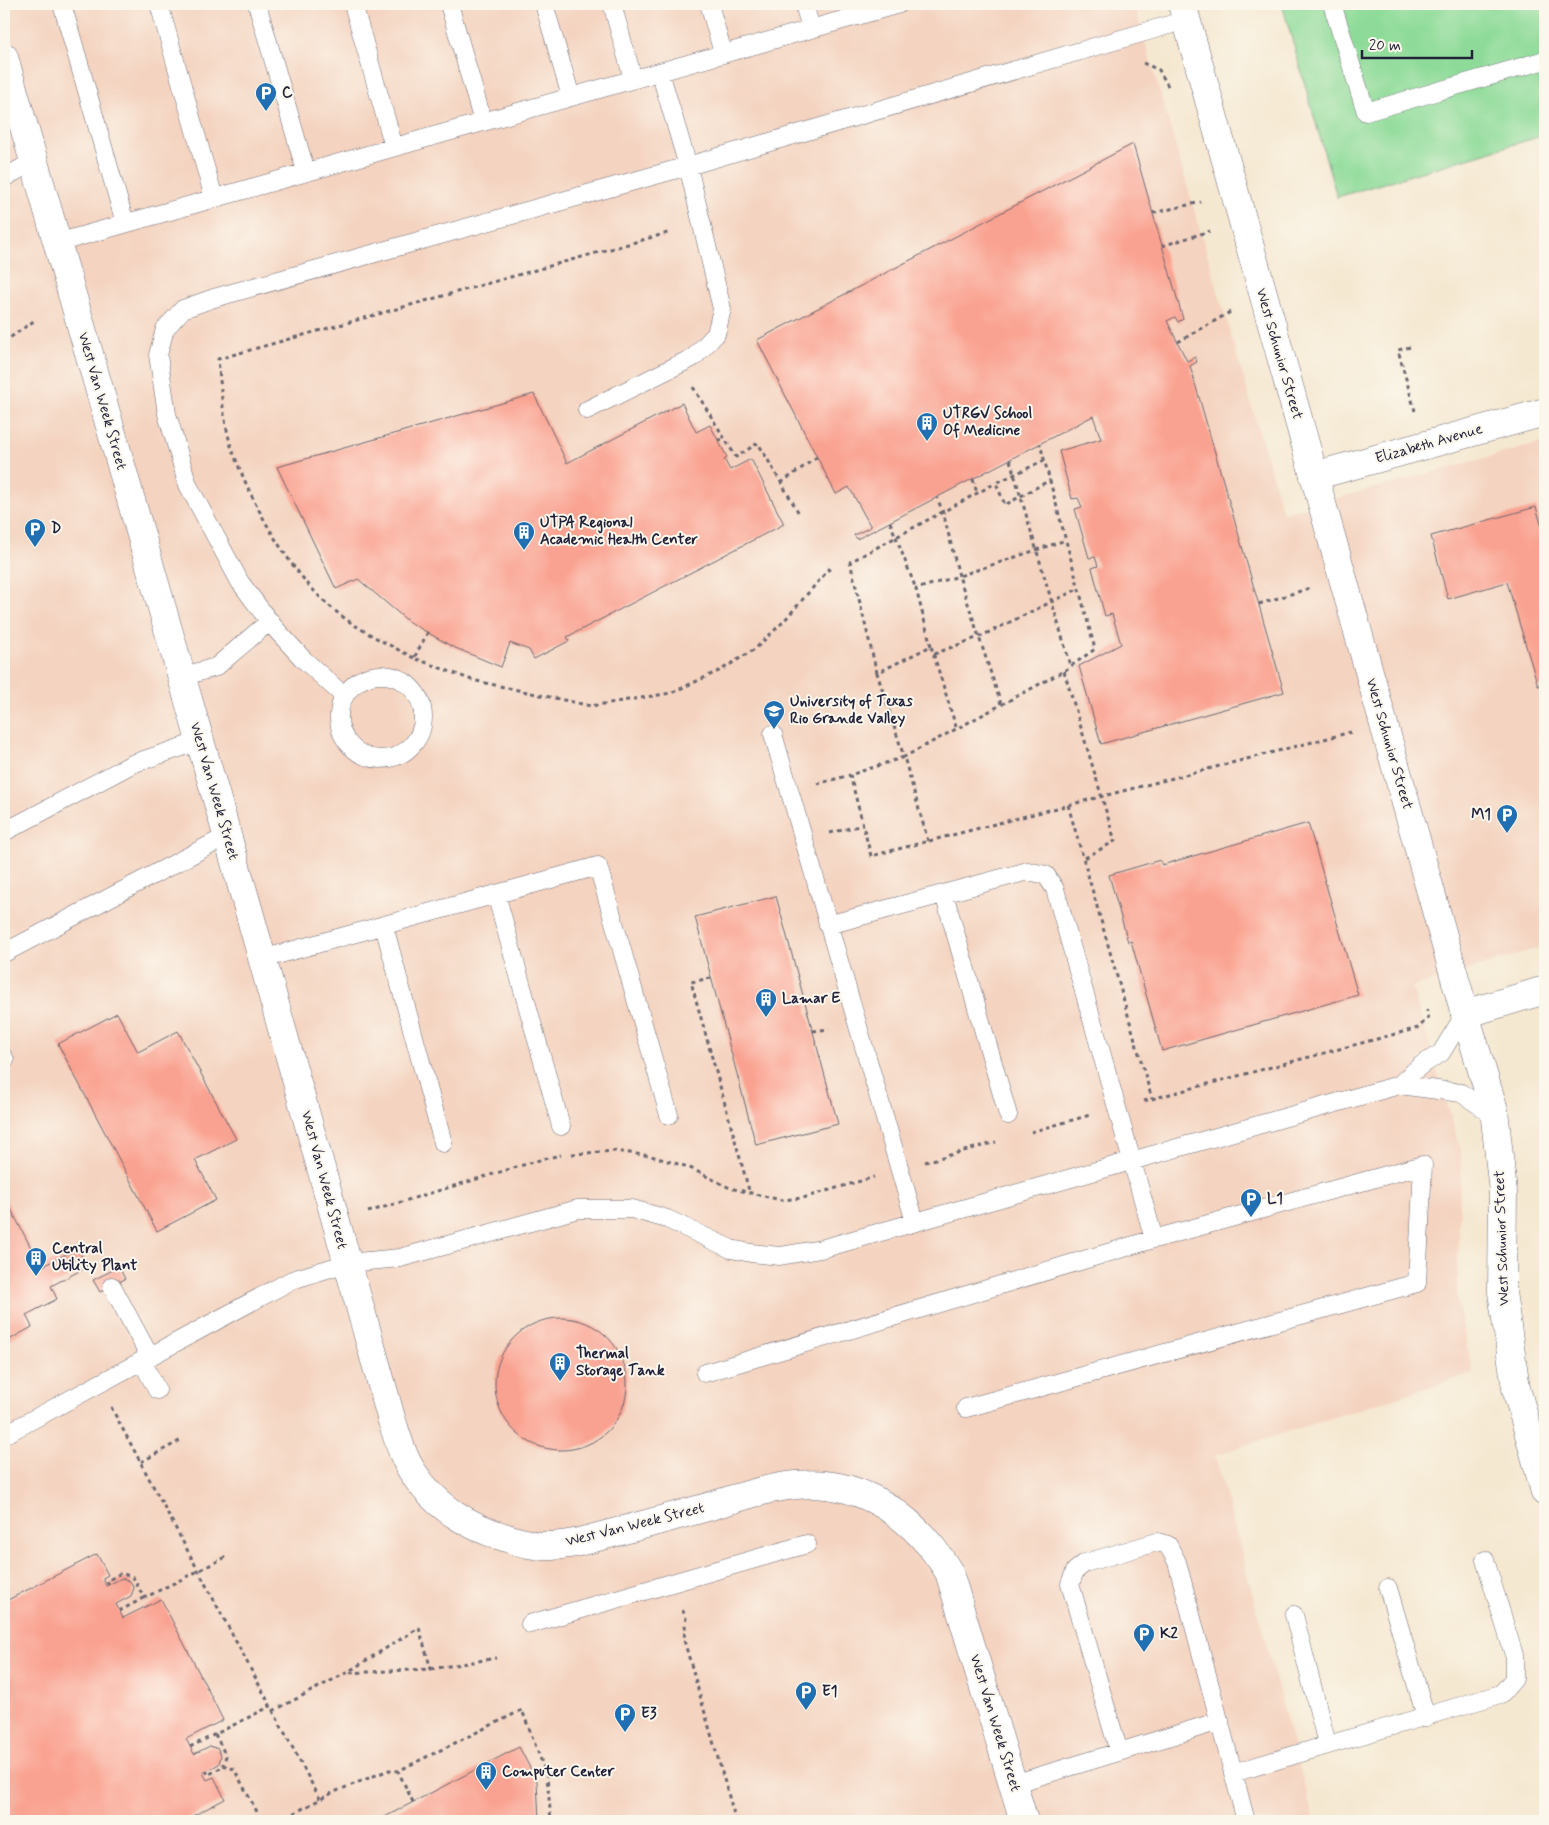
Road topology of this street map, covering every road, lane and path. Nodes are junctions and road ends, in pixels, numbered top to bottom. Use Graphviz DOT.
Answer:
graph roads {
  1 [pos="62,4"];
  2 [pos="159,4"];
  3 [pos="257,4"];
  4 [pos="353,4"];
  5 [pos="450,4"];
  6 [pos="544,4"];
  7 [pos="612,4"];
  8 [pos="709,4"];
  9 [pos="804,4"];
  10 [pos="899,4"];
  11 [pos="1332,4"];
  12 [pos="1184,12"];
  13 [pos="811,29"];
  14 [pos="723,53"];
  15 [pos="4,57"];
  16 [pos="1545,60"];
  17 [pos="660,72"];
  18 [pos="633,79"];
  19 [pos="571,97"];
  20 [pos="483,122"];
  21 [pos="394,147"];
  22 [pos="34,161"];
  23 [pos="688,166"];
  24 [pos="306,172"];
  25 [pos="4,178"];
  26 [pos="214,198"];
  27 [pos="1201,202"];
  28 [pos="1153,212"];
  29 [pos="125,223"];
  30 [pos="1210,231"];
  31 [pos="671,232"];
  32 [pos="57,243"];
  33 [pos="1162,246"];
  34 [pos="1232,311"];
  35 [pos="36,320"];
  36 [pos="4,342"];
  37 [pos="1178,342"];
  38 [pos="1410,347"];
  39 [pos="692,385"];
  40 [pos="587,410"];
  41 [pos="1415,411"];
  42 [pos="1545,412"];
  43 [pos="725,439"];
  44 [pos="718,440"];
  45 [pos="1040,444"];
  46 [pos="817,457"];
  47 [pos="1010,460"];
  48 [pos="1045,460"];
  49 [pos="1014,475"];
  50 [pos="1314,476"];
  51 [pos="973,479"];
  52 [pos="1050,480"];
  53 [pos="781,483"];
  54 [pos="996,483"];
  55 [pos="976,494"];
  56 [pos="1020,495"];
  57 [pos="937,498"];
  58 [pos="943,512"];
  59 [pos="800,516"];
  60 [pos="890,522"];
  61 [pos="897,537"];
  62 [pos="1066,540"];
  63 [pos="1036,550"];
  64 [pos="830,568"];
  65 [pos="959,576"];
  66 [pos="1078,588"];
  67 [pos="1310,588"];
  68 [pos="916,589"];
  69 [pos="1052,602"];
  70 [pos="1259,604"];
  71 [pos="270,621"];
  72 [pos="428,632"];
  73 [pos="979,637"];
  74 [pos="931,646"];
  75 [pos="934,654"];
  76 [pos="414,658"];
  77 [pos="1071,666"];
  78 [pos="1064,671"];
  79 [pos="877,673"];
  80 [pos="181,677"];
  81 [pos="344,696"];
  82 [pos="1001,704"];
  83 [pos="956,727"];
  84 [pos="1351,732"];
  85 [pos="773,734"];
  86 [pos="200,741"];
  87 [pos="904,757"];
  88 [pos="850,776"];
  89 [pos="790,792"];
  90 [pos="1102,796"];
  91 [pos="1068,805"];
  92 [pos="4,832"];
  93 [pos="227,836"];
  94 [pos="928,841"];
  95 [pos="1083,859"];
  96 [pos="496,894"];
  97 [pos="944,894"];
  98 [pos="828,925"];
  99 [pos="384,926"];
  100 [pos="4,953"];
  101 [pos="262,959"];
  102 [pos="711,978"];
  103 [pos="1545,990"];
  104 [pos="1465,1014"];
  105 [pos="1410,1030"];
  106 [pos="1399,1085"];
  107 [pos="1152,1099"];
  108 [pos="1140,1102"];
  109 [pos="1095,1113"];
  110 [pos="670,1115"];
  111 [pos="1008,1115"];
  112 [pos="1495,1116"];
  113 [pos="561,1126"];
  114 [pos="1030,1132"];
  115 [pos="1002,1140"];
  116 [pos="443,1143"];
  117 [pos="1132,1161"];
  118 [pos="900,1169"];
  119 [pos="750,1194"];
  120 [pos="365,1213"];
  121 [pos="915,1222"];
  122 [pos="1154,1239"];
  123 [pos="347,1263"];
  124 [pos="112,1286"];
  125 [pos="146,1359"];
  126 [pos="705,1372"];
  127 [pos="157,1390"];
  128 [pos="111,1406"];
  129 [pos="966,1408"];
  130 [pos="4,1435"];
  131 [pos="183,1439"];
  132 [pos="141,1462"];
  133 [pos="1545,1492"];
  134 [pos="807,1544"];
  135 [pos="226,1556"];
  136 [pos="1485,1560"];
  137 [pos="199,1571"];
  138 [pos="109,1584"];
  139 [pos="1388,1588"];
  140 [pos="144,1598"];
  141 [pos="680,1607"];
  142 [pos="119,1611"];
  143 [pos="1294,1615"];
  144 [pos="530,1624"];
  145 [pos="496,1658"];
  146 [pos="431,1669"];
  147 [pos="346,1673"];
  148 [pos="271,1706"];
  149 [pos="273,1712"];
  150 [pos="1426,1717"];
  151 [pos="1220,1721"];
  152 [pos="215,1734"];
  153 [pos="1327,1744"];
  154 [pos="190,1747"];
  155 [pos="1119,1752"];
  156 [pos="223,1764"];
  157 [pos="206,1770"];
  158 [pos="398,1771"];
  159 [pos="1233,1773"];
  160 [pos="1013,1784"];
  161 [pos="320,1800"];
  162 [pos="413,1802"];
  163 [pos="262,1821"];
  164 [pos="280,1821"];
  165 [pos="551,1821"];
  166 [pos="736,1821"];
  167 [pos="1024,1821"];
  168 [pos="1246,1821"];
  1 -- 29 [label="lane"];
  2 -- 26 [label="lane"];
  3 -- 24 [label="lane"];
  4 -- 21 [label="lane"];
  5 -- 20 [label="lane"];
  6 -- 19 [label="lane"];
  7 -- 18 [label="lane"];
  8 -- 14 [label="lane"];
  9 -- 13 [label="lane"];
  10 -- 13 [label="lane"];
  11 -- 16 [label="lane"];
  12 -- 23 [label="lane"];
  12 -- 50 [label="street, West Schunior Street"];
  13 -- 14 [label="lane"];
  14 -- 17 [label="lane"];
  15 -- 22 [label="street, West Van Week Street"];
  17 -- 18 [label="lane"];
  17 -- 23 [label="lane"];
  18 -- 19 [label="lane"];
  19 -- 20 [label="lane"];
  20 -- 21 [label="lane"];
  21 -- 24 [label="lane"];
  22 -- 25 [label="lane"];
  22 -- 32 [label="street, West Van Week Street"];
  23 -- 40 [label="lane"];
  23 -- 71 [label="lane"];
  24 -- 26 [label="lane"];
  26 -- 29 [label="lane"];
  27 -- 28 [label="path"];
  29 -- 32 [label="lane"];
  30 -- 33 [label="path"];
  31 -- 76 [label="path"];
  32 -- 80 [label="street, West Van Week Street"];
  34 -- 37 [label="path"];
  35 -- 36 [label="path"];
  38 -- 41 [label="path"];
  39 -- 43 [label="path"];
  42 -- 50 [label="street, Elizabeth Avenue"];
  43 -- 44 [label="path"];
  43 -- 53 [label="path"];
  45 -- 48 [label="path"];
  46 -- 53 [label="path"];
  47 -- 49 [label="path"];
  48 -- 49 [label="path"];
  48 -- 52 [label="path"];
  49 -- 54 [label="path"];
  49 -- 56 [label="path"];
  50 -- 104 [label="street, West Schunior Street"];
  51 -- 55 [label="path"];
  52 -- 56 [label="path"];
  52 -- 62 [label="path"];
  53 -- 59 [label="path"];
  54 -- 55 [label="path"];
  54 -- 56 [label="path"];
  55 -- 58 [label="path"];
  56 -- 63 [label="path"];
  57 -- 58 [label="path"];
  58 -- 61 [label="path"];
  58 -- 65 [label="path"];
  60 -- 61 [label="path"];
  61 -- 68 [label="path"];
  61 -- 79 [label="path"];
  62 -- 63 [label="path"];
  62 -- 66 [label="path"];
  63 -- 65 [label="path"];
  63 -- 69 [label="path"];
  64 -- 76 [label="path"];
  65 -- 68 [label="path"];
  65 -- 73 [label="path"];
  66 -- 69 [label="path"];
  66 -- 77 [label="path"];
  67 -- 70 [label="path"];
  68 -- 74 [label="path"];
  69 -- 73 [label="path"];
  69 -- 77 [label="path"];
  71 -- 80 [label="lane"];
  71 -- 81 [label="lane"];
  72 -- 76 [label="path"];
  73 -- 75 [label="path"];
  73 -- 82 [label="path"];
  74 -- 75 [label="path"];
  74 -- 79 [label="path"];
  75 -- 83 [label="path"];
  77 -- 78 [label="path"];
  78 -- 82 [label="path"];
  78 -- 90 [label="path"];
  79 -- 87 [label="path"];
  80 -- 86 [label="street, West Van Week Street"];
  81 -- 81 [label="lane"];
  82 -- 83 [label="path"];
  83 -- 87 [label="path"];
  84 -- 90 [label="path"];
  85 -- 89 [label="lane"];
  86 -- 92 [label="lane"];
  86 -- 93 [label="street, West Van Week Street"];
  87 -- 88 [label="path"];
  87 -- 94 [label="path"];
  88 -- 89 [label="path"];
  88 -- 94 [label="path"];
  89 -- 98 [label="lane"];
  90 -- 91 [label="path"];
  90 -- 95 [label="path"];
  91 -- 94 [label="path"];
  91 -- 95 [label="path"];
  93 -- 100 [label="lane"];
  93 -- 101 [label="street, West Van Week Street"];
  95 -- 107 [label="path"];
  96 -- 99 [label="lane"];
  96 -- 110 [label="lane"];
  96 -- 113 [label="lane"];
  97 -- 98 [label="lane"];
  97 -- 111 [label="lane"];
  97 -- 117 [label="lane"];
  98 -- 118 [label="lane"];
  99 -- 101 [label="lane"];
  99 -- 116 [label="lane"];
  101 -- 123 [label="street, West Van Week Street"];
  102 -- 119 [label="path"];
  103 -- 104 [label="street"];
  104 -- 106 [label="lane"];
  104 -- 112 [label="street, West Schunior Street"];
  105 -- 107 [label="path"];
  106 -- 112 [label="lane"];
  106 -- 117 [label="lane"];
  107 -- 108 [label="path"];
  109 -- 114 [label="path"];
  112 -- 133 [label="street, West Schunior Street"];
  115 -- 118 [label="path"];
  117 -- 121 [label="lane"];
  117 -- 122 [label="lane"];
  118 -- 119 [label="path"];
  118 -- 121 [label="lane"];
  119 -- 120 [label="path"];
  121 -- 123 [label="lane"];
  122 -- 126 [label="lane"];
  122 -- 129 [label="lane"];
  123 -- 125 [label="lane"];
  123 -- 160 [label="street, West Van Week Street"];
  124 -- 125 [label="lane"];
  125 -- 127 [label="lane"];
  125 -- 130 [label="lane"];
  128 -- 132 [label="path"];
  131 -- 132 [label="path"];
  132 -- 137 [label="path"];
  134 -- 144 [label="lane"];
  135 -- 137 [label="path"];
  136 -- 150 [label="lane"];
  137 -- 140 [label="path"];
  137 -- 148 [label="path"];
  138 -- 140 [label="path"];
  139 -- 150 [label="lane"];
  140 -- 142 [label="path"];
  141 -- 166 [label="path"];
  143 -- 153 [label="lane"];
  145 -- 146 [label="path"];
  146 -- 147 [label="path"];
  146 -- 147 [label="path"];
  147 -- 149 [label="path"];
  148 -- 149 [label="path"];
  148 -- 152 [label="path"];
  149 -- 161 [label="path"];
  150 -- 153 [label="lane"];
  151 -- 155 [label="lane"];
  151 -- 155 [label="lane"];
  151 -- 159 [label="lane"];
  152 -- 154 [label="path"];
  152 -- 156 [label="path"];
  153 -- 159 [label="lane"];
  155 -- 160 [label="lane"];
  156 -- 157 [label="path"];
  156 -- 163 [label="path"];
  158 -- 161 [label="path"];
  158 -- 162 [label="path"];
  158 -- 165 [label="path"];
  159 -- 168 [label="lane"];
  160 -- 167 [label="street, West Van Week Street"];
  161 -- 164 [label="path"];
}
